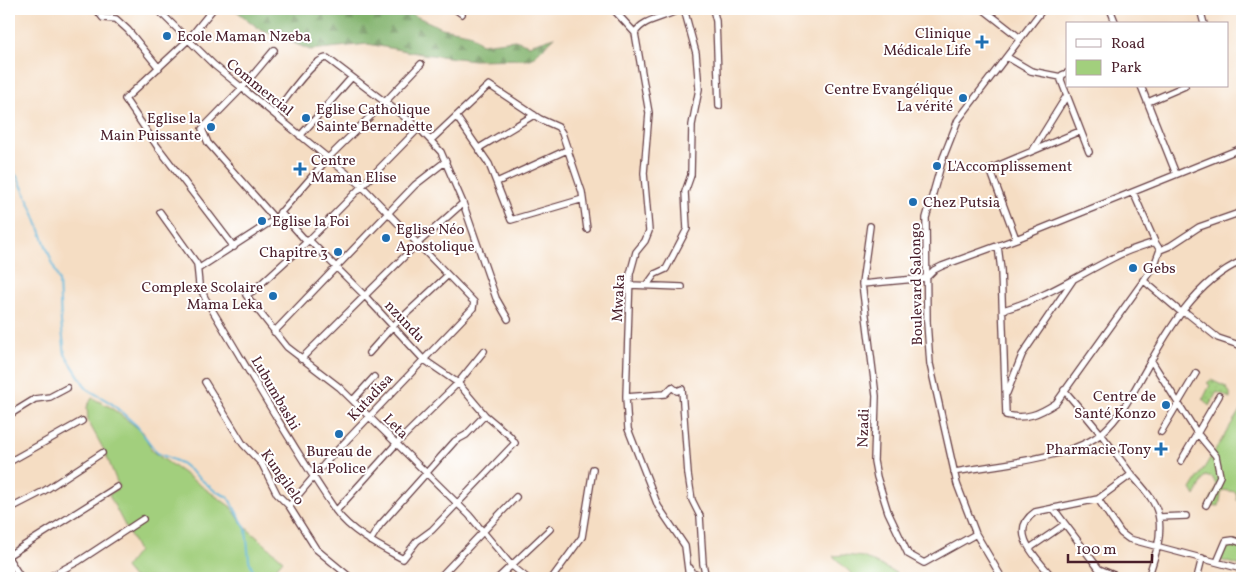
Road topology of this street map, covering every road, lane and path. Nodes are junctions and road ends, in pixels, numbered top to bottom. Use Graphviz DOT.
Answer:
graph roads {
  1 [pos="96,9"];
  2 [pos="156,9"];
  3 [pos="213,9"];
  4 [pos="455,9"];
  5 [pos="613,9"];
  6 [pos="680,9"];
  7 [pos="684,9"];
  8 [pos="713,9"];
  9 [pos="983,9"];
  10 [pos="1043,9"];
  11 [pos="1110,9"];
  12 [pos="1200,9"];
  13 [pos="462,14"];
  14 [pos="1115,22"];
  15 [pos="1203,22"];
  16 [pos="635,33"];
  17 [pos="1020,38"];
  18 [pos="187,41"];
  19 [pos="274,50"];
  20 [pos="1007,57"];
  21 [pos="421,64"];
  22 [pos="159,68"];
  23 [pos="1066,74"];
  24 [pos="352,77"];
  25 [pos="1061,77"];
  26 [pos="242,88"];
  27 [pos="1142,88"];
  28 [pos="1180,88"];
  29 [pos="1067,95"];
  30 [pos="386,102"];
  31 [pos="1148,102"];
  32 [pos="719,106"];
  33 [pos="274,114"];
  34 [pos="534,115"];
  35 [pos="456,116"];
  36 [pos="419,128"];
  37 [pos="1080,131"];
  38 [pos="300,136"];
  39 [pos="431,140"];
  40 [pos="479,148"];
  41 [pos="1242,148"];
  42 [pos="568,149"];
  43 [pos="1034,150"];
  44 [pos="1089,152"];
  45 [pos="329,157"];
  46 [pos="446,161"];
  47 [pos="1176,174"];
  48 [pos="497,182"];
  49 [pos="361,185"];
  50 [pos="1133,192"];
  51 [pos="583,199"];
  52 [pos="464,203"];
  53 [pos="160,212"];
  54 [pos="280,212"];
  55 [pos="388,212"];
  56 [pos="1239,213"];
  57 [pos="274,219"];
  58 [pos="870,226"];
  59 [pos="587,229"];
  60 [pos="309,240"];
  61 [pos="1016,240"];
  62 [pos="1156,242"];
  63 [pos="418,243"];
  64 [pos="998,246"];
  65 [pos="234,247"];
  66 [pos="1160,250"];
  67 [pos="1242,261"];
  68 [pos="336,266"];
  69 [pos="198,269"];
  70 [pos="448,275"];
  71 [pos="926,278"];
  72 [pos="1073,280"];
  73 [pos="1143,280"];
  74 [pos="862,284"];
  75 [pos="630,285"];
  76 [pos="647,285"];
  77 [pos="682,287"];
  78 [pos="365,296"];
  79 [pos="473,308"];
  80 [pos="1003,310"];
  81 [pos="1182,313"];
  82 [pos="508,319"];
  83 [pos="392,327"];
  84 [pos="274,332"];
  85 [pos="1242,346"];
  86 [pos="484,351"];
  87 [pos="369,353"];
  88 [pos="301,359"];
  89 [pos="423,359"];
  90 [pos="1151,360"];
  91 [pos="1196,373"];
  92 [pos="374,377"];
  93 [pos="205,382"];
  94 [pos="458,383"];
  95 [pos="67,388"];
  96 [pos="1064,390"];
  97 [pos="1006,394"];
  98 [pos="1219,396"];
  99 [pos="626,397"];
  100 [pos="353,400"];
  101 [pos="1178,402"];
  102 [pos="9,415"];
  103 [pos="485,415"];
  104 [pos="369,416"];
  105 [pos="82,421"];
  106 [pos="1161,432"];
  107 [pos="1102,433"];
  108 [pos="1197,434"];
  109 [pos="396,444"];
  110 [pos="102,454"];
  111 [pos="1181,461"];
  112 [pos="9,462"];
  113 [pos="593,469"];
  114 [pos="954,472"];
  115 [pos="1132,474"];
  116 [pos="426,475"];
  117 [pos="313,476"];
  118 [pos="117,487"];
  119 [pos="516,497"];
  120 [pos="1098,499"];
  121 [pos="456,502"];
  122 [pos="1206,505"];
  123 [pos="289,506"];
  124 [pos="1053,508"];
  125 [pos="9,509"];
  126 [pos="336,511"];
  127 [pos="1186,516"];
  128 [pos="1159,517"];
  129 [pos="143,519"];
  130 [pos="1065,524"];
  131 [pos="550,529"];
  132 [pos="483,533"];
  133 [pos="976,534"];
  134 [pos="370,541"];
  135 [pos="1242,543"];
  136 [pos="1158,545"];
  137 [pos="1030,548"];
  138 [pos="9,555"];
  139 [pos="1202,558"];
  140 [pos="9,559"];
  141 [pos="687,559"];
  142 [pos="1217,562"];
  143 [pos="511,565"];
  144 [pos="1242,569"];
  145 [pos="21,578"];
  146 [pos="47,578"];
  147 [pos="351,578"];
  148 [pos="439,578"];
  149 [pos="498,578"];
  150 [pos="527,578"];
  151 [pos="552,578"];
  152 [pos="689,578"];
  153 [pos="705,578"];
  154 [pos="1002,578"];
  155 [pos="1053,578"];
  156 [pos="1121,578"];
  157 [pos="1148,578"];
  158 [pos="1197,578"];
  159 [pos="1240,578"];
  1 -- 22 [label="street"];
  2 -- 18 [label="street, Commercial"];
  3 -- 18 [label="street"];
  4 -- 13 [label="street"];
  5 -- 16 [label="street"];
  6 -- 16 [label="street"];
  7 -- 76 [label="street"];
  8 -- 32 [label="street"];
  9 -- 17 [label="street"];
  10 -- 17 [label="street, Boulevard Salongo"];
  11 -- 14 [label="street"];
  12 -- 15 [label="street"];
  16 -- 75 [label="street, Mwaka"];
  17 -- 20 [label="street, Boulevard Salongo"];
  18 -- 22 [label="street"];
  18 -- 26 [label="street, Commercial"];
  19 -- 26 [label="street"];
  20 -- 25 [label="street"];
  20 -- 71 [label="street, Boulevard Salongo"];
  21 -- 30 [label="street"];
  22 -- 65 [label="street"];
  23 -- 25 [label="street"];
  24 -- 30 [label="street"];
  24 -- 33 [label="street"];
  24 -- 38 [label="street"];
  25 -- 29 [label="street"];
  26 -- 33 [label="street, Commercial"];
  26 -- 57 [label="street"];
  27 -- 31 [label="street"];
  28 -- 31 [label="street"];
  29 -- 37 [label="street"];
  29 -- 43 [label="street"];
  30 -- 36 [label="street"];
  30 -- 45 [label="street"];
  31 -- 47 [label="street"];
  33 -- 38 [label="street, Commercial"];
  34 -- 35 [label="street"];
  34 -- 40 [label="street"];
  34 -- 42 [label="street"];
  35 -- 39 [label="street"];
  35 -- 40 [label="street"];
  36 -- 39 [label="street"];
  36 -- 49 [label="street"];
  37 -- 43 [label="street"];
  37 -- 44 [label="street"];
  38 -- 45 [label="street, Commercial"];
  39 -- 46 [label="street"];
  40 -- 48 [label="street"];
  41 -- 47 [label="street"];
  42 -- 48 [label="street"];
  42 -- 51 [label="street"];
  43 -- 61 [label="street"];
  45 -- 49 [label="street, Commercial"];
  45 -- 54 [label="street"];
  46 -- 52 [label="street"];
  46 -- 55 [label="street"];
  47 -- 50 [label="street"];
  48 -- 51 [label="street"];
  49 -- 55 [label="street, Commercial"];
  49 -- 60 [label="street"];
  50 -- 61 [label="street"];
  50 -- 62 [label="street"];
  51 -- 59 [label="street"];
  52 -- 63 [label="street"];
  52 -- 82 [label="street"];
  53 -- 69 [label="street, Lubumbashi"];
  54 -- 57 [label="street"];
  54 -- 60 [label="street, nzundu"];
  55 -- 63 [label="street, Commercial"];
  55 -- 68 [label="street"];
  56 -- 66 [label="street"];
  57 -- 65 [label="street"];
  58 -- 74 [label="street"];
  60 -- 68 [label="street, nzundu"];
  60 -- 84 [label="street, Leta"];
  61 -- 64 [label="street"];
  62 -- 66 [label="street"];
  62 -- 72 [label="street"];
  63 -- 70 [label="street, Commercial"];
  63 -- 78 [label="street"];
  64 -- 71 [label="street"];
  64 -- 80 [label="street"];
  65 -- 69 [label="street"];
  66 -- 73 [label="street"];
  67 -- 81 [label="street"];
  68 -- 78 [label="street, nzundu"];
  68 -- 84 [label="street"];
  69 -- 117 [label="street, Lubumbashi"];
  70 -- 79 [label="street, Commercial"];
  70 -- 83 [label="street"];
  71 -- 74 [label="street"];
  71 -- 114 [label="street, Boulevard Salongo"];
  72 -- 80 [label="street"];
  72 -- 97 [label="street"];
  73 -- 81 [label="street"];
  73 -- 96 [label="street"];
  74 -- 133 [label="street, Nzadi"];
  75 -- 76 [label="street"];
  75 -- 99 [label="street, Mwaka"];
  76 -- 77 [label="street"];
  78 -- 83 [label="street, nzundu"];
  78 -- 88 [label="street"];
  79 -- 89 [label="street, Kutadisa"];
  80 -- 97 [label="street"];
  81 -- 85 [label="street"];
  81 -- 90 [label="street"];
  83 -- 87 [label="street"];
  83 -- 89 [label="street, nzundu"];
  84 -- 88 [label="street, Leta"];
  86 -- 94 [label="street"];
  88 -- 100 [label="street, Leta"];
  89 -- 94 [label="street, nzundu"];
  89 -- 104 [label="street, Kutadisa"];
  90 -- 101 [label="street"];
  90 -- 107 [label="street"];
  91 -- 101 [label="street"];
  92 -- 100 [label="street"];
  93 -- 123 [label="street, Kungilelo"];
  94 -- 103 [label="street, nzundu"];
  94 -- 109 [label="street"];
  95 -- 102 [label="street"];
  96 -- 97 [label="street"];
  96 -- 107 [label="street"];
  98 -- 108 [label="street"];
  99 -- 141 [label="street, Mwaka"];
  99 -- 153 [label="street"];
  100 -- 104 [label="street, Leta"];
  101 -- 106 [label="street"];
  101 -- 108 [label="street"];
  103 -- 116 [label="street"];
  103 -- 121 [label="street, nzundu"];
  104 -- 109 [label="street, Leta"];
  104 -- 117 [label="street, Kutadisa"];
  105 -- 112 [label="street"];
  107 -- 114 [label="street"];
  107 -- 115 [label="street"];
  108 -- 111 [label="street"];
  108 -- 122 [label="street"];
  109 -- 116 [label="street, Leta"];
  109 -- 126 [label="street"];
  110 -- 125 [label="street"];
  113 -- 151 [label="street"];
  114 -- 133 [label="street, Boulevard Salongo"];
  115 -- 120 [label="street"];
  115 -- 128 [label="street"];
  116 -- 121 [label="street, Leta"];
  116 -- 134 [label="street"];
  117 -- 123 [label="street, Kutadisa"];
  117 -- 126 [label="street, Lubumbashi"];
  118 -- 138 [label="street"];
  119 -- 132 [label="street"];
  120 -- 124 [label="street"];
  120 -- 136 [label="street"];
  121 -- 132 [label="street, Leta"];
  121 -- 134 [label="street, Lubumbashi"];
  123 -- 147 [label="street, Kungilelo"];
  124 -- 130 [label="street"];
  124 -- 137 [label="street"];
  126 -- 134 [label="street, Lubumbashi"];
  127 -- 128 [label="street"];
  128 -- 136 [label="street"];
  129 -- 146 [label="street"];
  130 -- 137 [label="street"];
  130 -- 156 [label="street"];
  131 -- 143 [label="street"];
  132 -- 143 [label="street, Leta"];
  132 -- 148 [label="street"];
  133 -- 154 [label="street, Boulevard Salongo"];
  135 -- 142 [label="street"];
  136 -- 139 [label="street"];
  136 -- 157 [label="street"];
  137 -- 155 [label="street"];
  139 -- 142 [label="street"];
  139 -- 158 [label="street"];
  140 -- 145 [label="street"];
  141 -- 152 [label="street"];
  141 -- 153 [label="street"];
  142 -- 144 [label="street"];
  143 -- 149 [label="street"];
  143 -- 150 [label="street, Leta"];
  144 -- 159 [label="street"];
}
